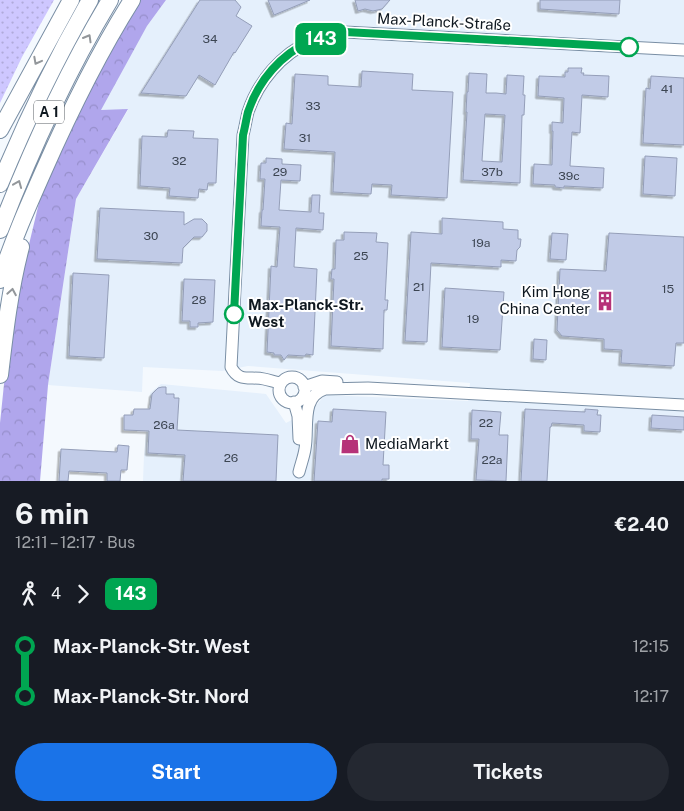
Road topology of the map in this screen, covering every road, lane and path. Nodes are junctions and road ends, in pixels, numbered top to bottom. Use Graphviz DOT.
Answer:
graph roads {
  1 [pos="71,0"];
  2 [pos="90,0"];
  3 [pos="110,0"];
  4 [pos="132,0"];
  5 [pos="684,50"];
  6 [pos="1,131"];
  7 [pos="0,184"];
  8 [pos="36,186"];
  9 [pos="0,230"];
  10 [pos="0,280"];
  11 [pos="0,375"];
  12 [pos="280,383"];
  13 [pos="304,387"];
  14 [pos="368,388"];
  15 [pos="294,402"];
  16 [pos="684,405"];
  17 [pos="299,476"];
  1 -- 6 [label="highway, one-way"];
  2 -- 7 [label="highway, A 1"];
  9 -- 3 [label="highway, A 1, one-way"];
  4 -- 8 [label="highway"];
  5 -- 12 [label="street, Max-Planck-Straße"];
  8 -- 10 [label="highway"];
  11 -- 8 [label="highway, one-way"];
  12 -- 13 [label="street, Max-Planck-Straße"];
  12 -- 15 [label="street"];
  13 -- 14 [label="street"];
  13 -- 15 [label="street"];
  14 -- 16 [label="street"];
  14 -- 17 [label="street"];
  15 -- 17 [label="street"];
}
